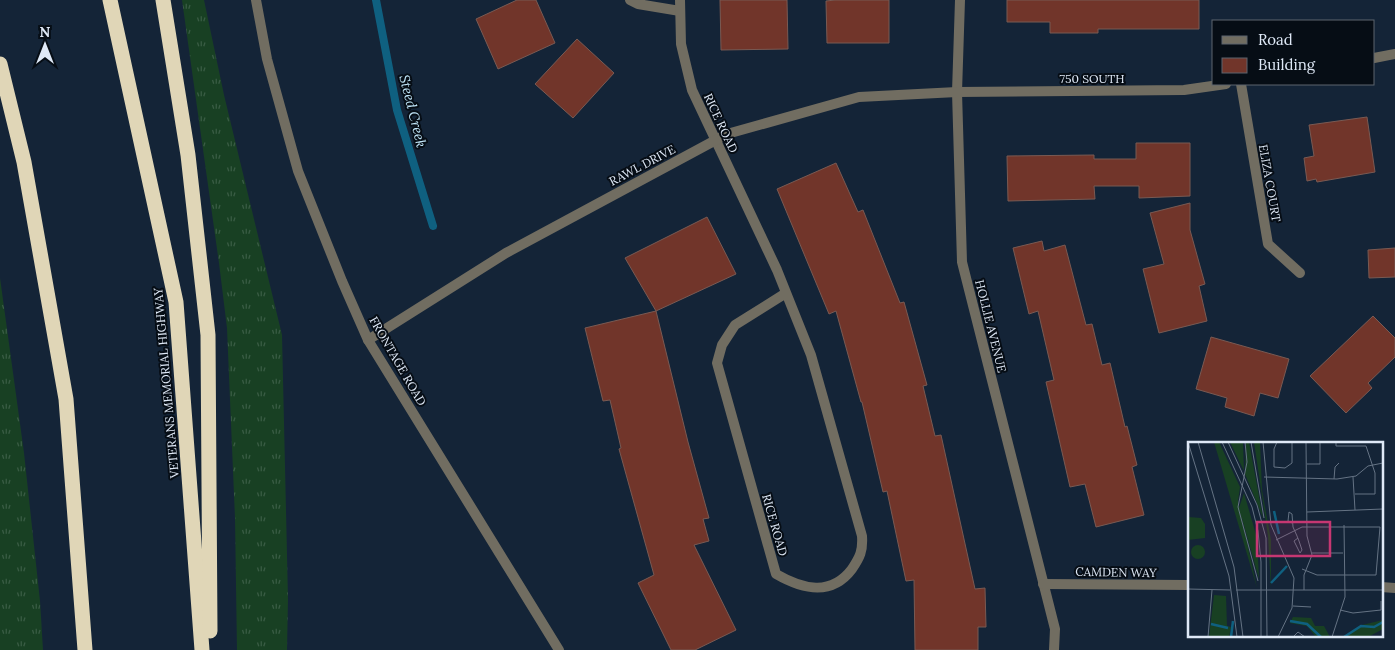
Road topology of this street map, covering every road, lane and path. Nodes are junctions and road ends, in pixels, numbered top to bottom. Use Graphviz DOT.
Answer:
graph roads {
  1 [pos="110,0"];
  2 [pos="163,0"];
  3 [pos="256,0"];
  4 [pos="630,0"];
  5 [pos="680,0"];
  6 [pos="960,0"];
  7 [pos="680,11"];
  8 [pos="1395,54"];
  9 [pos="1375,58"];
  10 [pos="0,64"];
  11 [pos="1219,85"];
  12 [pos="1241,85"];
  13 [pos="957,92"];
  14 [pos="714,140"];
  15 [pos="1300,273"];
  16 [pos="786,293"];
  17 [pos="368,340"];
  18 [pos="1043,584"];
  19 [pos="1188,585"];
  20 [pos="1382,587"];
  21 [pos="1395,588"];
  22 [pos="85,650"];
  23 [pos="202,650"];
  24 [pos="210,650"];
  25 [pos="559,650"];
  26 [pos="1054,650"];
  1 -- 23 [label="highway, VETERANS MEMORIAL HIGHWAY"];
  2 -- 24 [label="highway"];
  3 -- 17 [label="street, FRONTAGE ROAD"];
  4 -- 7 [label="street"];
  5 -- 7 [label="street, RICE ROAD"];
  6 -- 13 [label="street, HOLLIE AVENUE"];
  7 -- 14 [label="street, RICE ROAD"];
  8 -- 9 [label="street"];
  10 -- 22 [label="highway"];
  11 -- 13 [label="street, 750 SOUTH"];
  12 -- 15 [label="street, ELIZA COURT"];
  13 -- 14 [label="street, RAWL DRIVE"];
  13 -- 18 [label="street, HOLLIE AVENUE"];
  14 -- 16 [label="street, RICE ROAD"];
  14 -- 17 [label="street, RAWL DRIVE"];
  16 -- 16 [label="street, RICE ROAD"];
  17 -- 25 [label="street, FRONTAGE ROAD"];
  18 -- 19 [label="street, CAMDEN WAY"];
  18 -- 26 [label="street, HOLLIE AVENUE"];
  20 -- 21 [label="street"];
}
